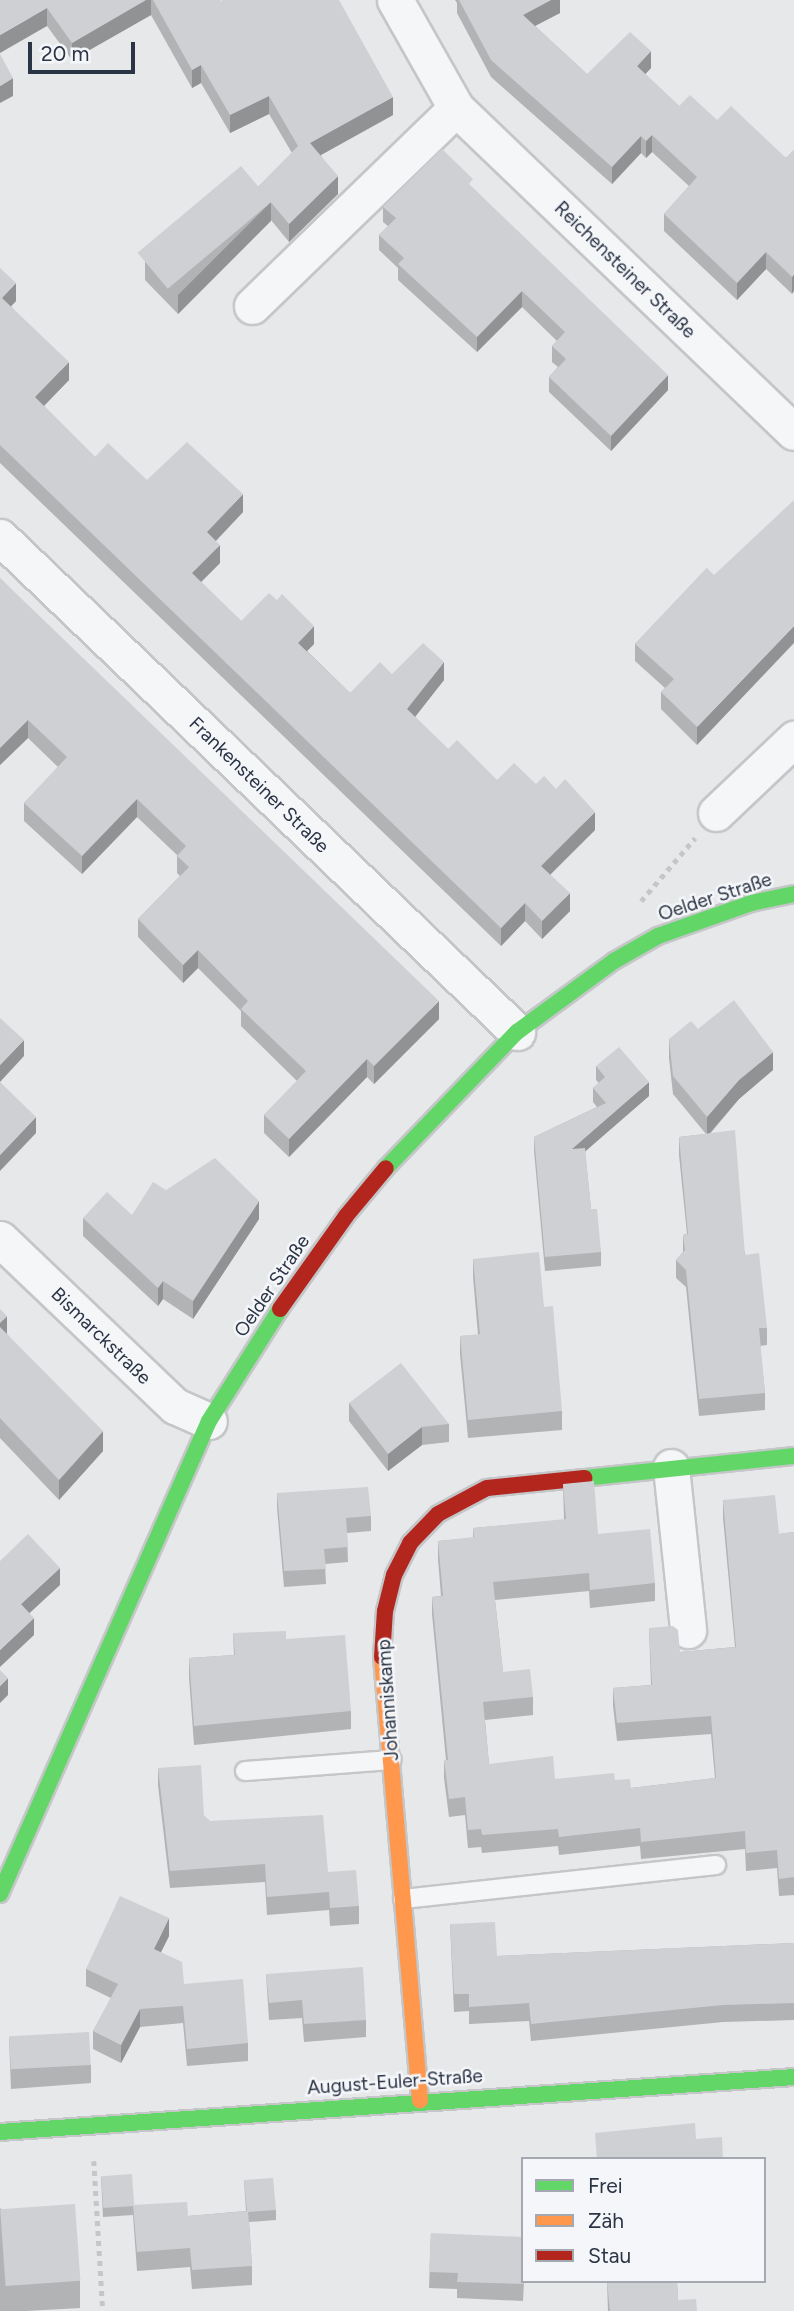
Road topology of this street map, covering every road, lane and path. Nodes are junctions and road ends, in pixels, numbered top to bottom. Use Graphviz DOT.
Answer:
graph roads {
  1 [pos="395,0"];
  2 [pos="456,108"];
  3 [pos="252,306"];
  4 [pos="794,432"];
  5 [pos="0,537"];
  6 [pos="794,739"];
  7 [pos="716,813"];
  8 [pos="794,894"];
  9 [pos="658,936"];
  10 [pos="517,1032"];
  11 [pos="0,1239"];
  12 [pos="209,1421"];
  13 [pos="794,1456"];
  14 [pos="671,1467"];
  15 [pos="688,1630"];
  16 [pos="392,1760"];
  17 [pos="245,1771"];
  18 [pos="716,1865"];
  19 [pos="0,1894"];
  20 [pos="403,1899"];
  21 [pos="794,2077"];
  22 [pos="420,2100"];
  23 [pos="92,2126"];
  24 [pos="0,2132"];
  25 [pos="103,2311"];
  1 -- 2 [label="street, Reichensteiner Straße"];
  2 -- 3 [label="street"];
  2 -- 4 [label="street, Reichensteiner Straße"];
  5 -- 10 [label="street, Frankensteiner Straße"];
  6 -- 7 [label="street"];
  7 -- 9 [label="path"];
  8 -- 9 [label="street, Oelder Straße"];
  9 -- 10 [label="street, Oelder Straße"];
  10 -- 12 [label="street, Oelder Straße"];
  11 -- 12 [label="street, Bismarckstraße"];
  12 -- 19 [label="street, Oelder Straße"];
  13 -- 14 [label="street, Johanniskamp"];
  14 -- 15 [label="street"];
  14 -- 16 [label="street, Johanniskamp"];
  16 -- 17 [label="lane"];
  16 -- 20 [label="street, Johanniskamp"];
  18 -- 20 [label="lane"];
  20 -- 22 [label="street, Johanniskamp"];
  21 -- 22 [label="street, August-Euler-Straße"];
  22 -- 23 [label="street, August-Euler-Straße"];
  23 -- 24 [label="street, August-Euler-Straße"];
  23 -- 25 [label="path"];
}
